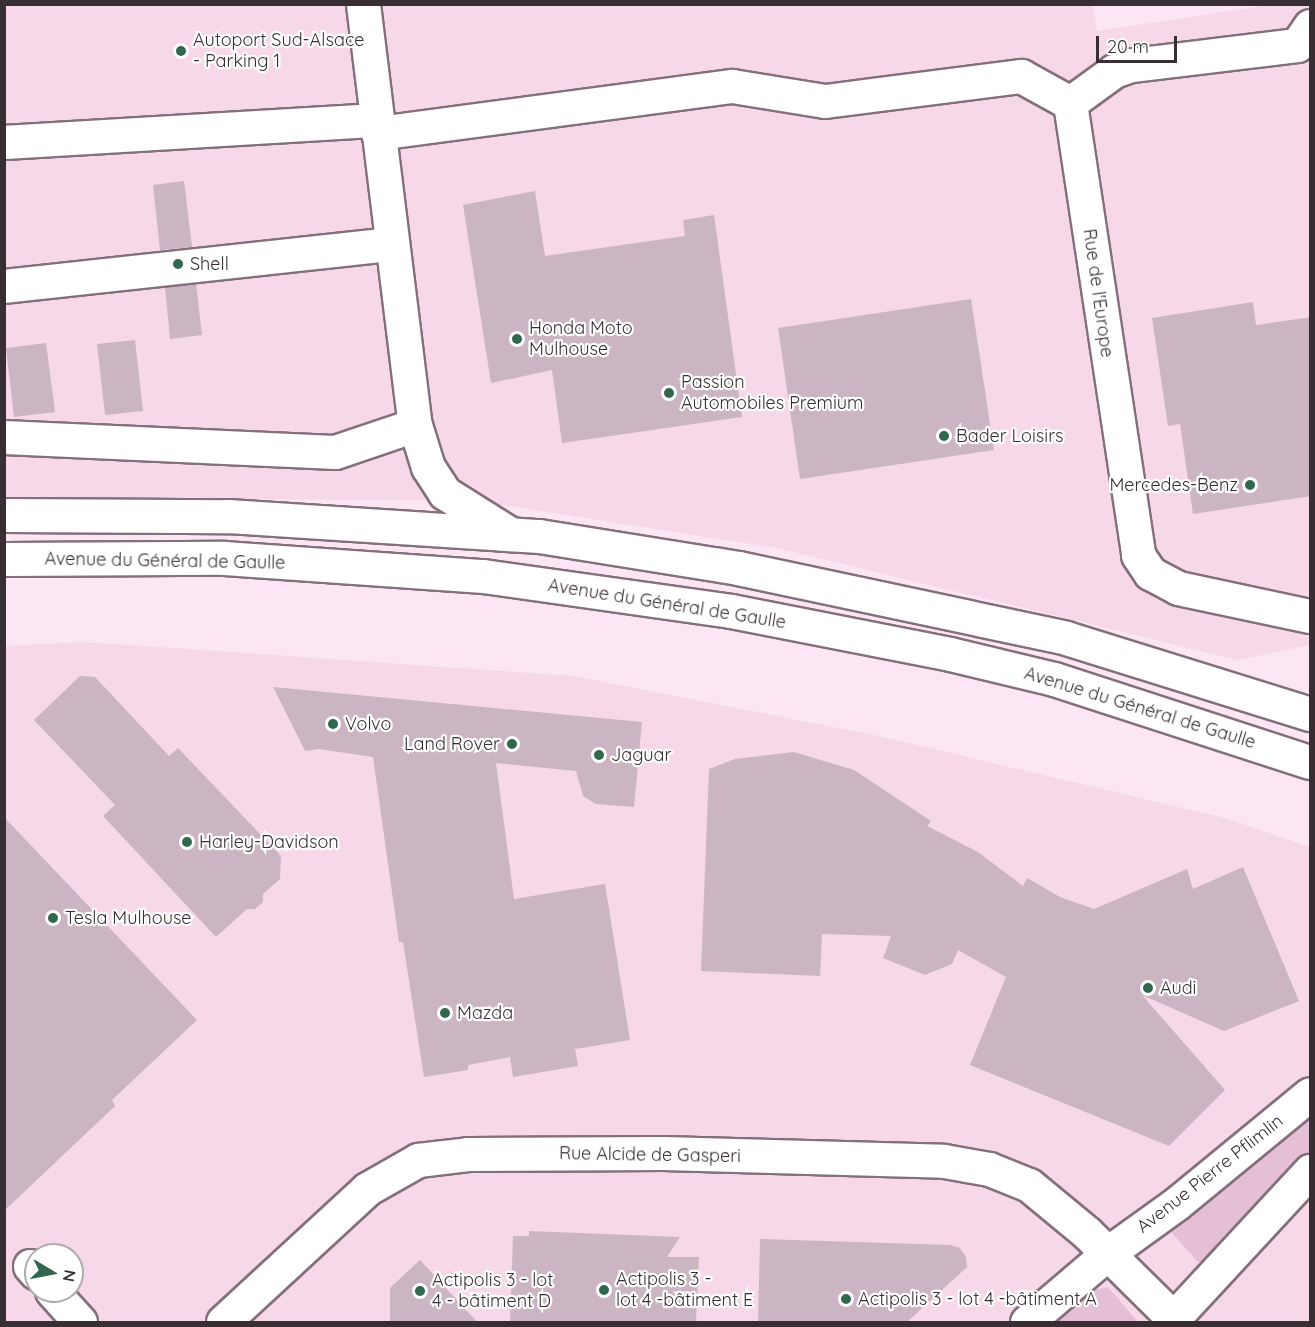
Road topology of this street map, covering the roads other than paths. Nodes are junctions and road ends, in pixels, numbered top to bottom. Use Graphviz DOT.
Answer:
graph roads {
  1 [pos="363,4"];
  2 [pos="1311,26"];
  3 [pos="1070,103"];
  4 [pos="377,126"];
  5 [pos="4,142"];
  6 [pos="391,244"];
  7 [pos="4,286"];
  8 [pos="415,425"];
  9 [pos="4,438"];
  10 [pos="4,515"];
  11 [pos="510,534"];
  12 [pos="4,559"];
  13 [pos="1311,616"];
  14 [pos="1311,714"];
  15 [pos="1311,762"];
  16 [pos="1311,1094"];
  17 [pos="1311,1172"];
  18 [pos="1108,1253"];
  19 [pos="62,1303"];
  20 [pos="1173,1321"];
  21 [pos="80,1323"];
  22 [pos="223,1323"];
  23 [pos="1027,1323"];
  1 -- 4 [label="street"];
  2 -- 3 [label="street"];
  3 -- 4 [label="street"];
  3 -- 13 [label="street, Rue de l'Europe"];
  4 -- 5 [label="street"];
  4 -- 6 [label="street"];
  6 -- 7 [label="street"];
  6 -- 8 [label="street"];
  8 -- 9 [label="street"];
  8 -- 11 [label="street"];
  10 -- 11 [label="street"];
  11 -- 14 [label="street"];
  12 -- 15 [label="street, Avenue du Général de Gaulle"];
  16 -- 18 [label="street, Avenue Pierre Pflimlin"];
  17 -- 20 [label="street"];
  18 -- 20 [label="street"];
  18 -- 22 [label="street, Rue Alcide de Gasperi"];
  18 -- 23 [label="street, Avenue Pierre Pflimlin"];
  19 -- 21 [label="street"];
}
